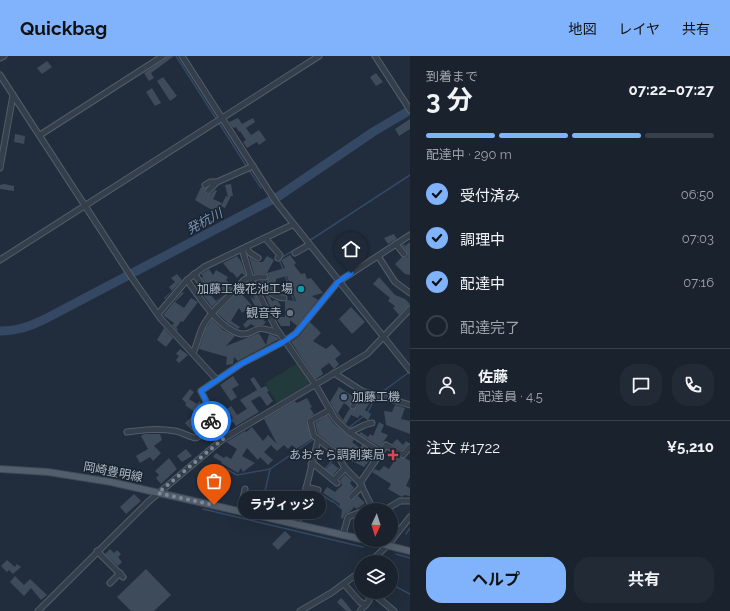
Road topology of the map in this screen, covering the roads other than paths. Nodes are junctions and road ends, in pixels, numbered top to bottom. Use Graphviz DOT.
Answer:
graph roads {
  1 [pos="4,56"];
  2 [pos="163,56"];
  3 [pos="182,56"];
  4 [pos="319,56"];
  5 [pos="375,56"];
  6 [pos="0,58"];
  7 [pos="0,75"];
  8 [pos="13,94"];
  9 [pos="409,109"];
  10 [pos="221,119"];
  11 [pos="40,135"];
  12 [pos="0,168"];
  13 [pos="249,168"];
  14 [pos="207,188"];
  15 [pos="85,207"];
  16 [pos="292,225"];
  17 [pos="410,235"];
  18 [pos="265,238"];
  19 [pos="396,244"];
  20 [pos="309,245"];
  21 [pos="244,248"];
  22 [pos="295,254"];
  23 [pos="404,254"];
  24 [pos="378,256"];
  25 [pos="258,258"];
  26 [pos="278,258"];
  27 [pos="0,260"];
  28 [pos="194,274"];
  29 [pos="265,277"];
  30 [pos="250,278"];
  31 [pos="187,280"];
  32 [pos="338,282"];
  33 [pos="207,289"];
  34 [pos="410,293"];
  35 [pos="258,294"];
  36 [pos="284,298"];
  37 [pos="409,311"];
  38 [pos="158,314"];
  39 [pos="211,314"];
  40 [pos="279,333"];
  41 [pos="384,337"];
  42 [pos="285,341"];
  43 [pos="193,353"];
  44 [pos="410,370"];
  45 [pos="334,373"];
  46 [pos="217,380"];
  47 [pos="315,384"];
  48 [pos="362,391"];
  49 [pos="410,405"];
  50 [pos="353,406"];
  51 [pos="330,410"];
  52 [pos="372,423"];
  53 [pos="215,428"];
  54 [pos="127,432"];
  55 [pos="349,432"];
  56 [pos="223,439"];
  57 [pos="318,440"];
  58 [pos="410,447"];
  59 [pos="381,452"];
  60 [pos="311,464"];
  61 [pos="346,468"];
  62 [pos="0,469"];
  63 [pos="361,485"];
  64 [pos="306,487"];
  65 [pos="245,489"];
  66 [pos="318,490"];
  67 [pos="158,493"];
  68 [pos="351,497"];
  69 [pos="410,502"];
  70 [pos="370,503"];
  71 [pos="397,503"];
  72 [pos="240,511"];
  73 [pos="354,515"];
  74 [pos="410,517"];
  75 [pos="297,524"];
  76 [pos="398,532"];
  77 [pos="343,535"];
  78 [pos="354,537"];
  79 [pos="386,547"];
  80 [pos="395,547"];
  81 [pos="97,551"];
  82 [pos="410,551"];
  83 [pos="377,555"];
  84 [pos="354,576"];
  85 [pos="110,583"];
  86 [pos="344,584"];
  87 [pos="369,599"];
  88 [pos="379,599"];
  89 [pos="366,605"];
  90 [pos="38,611"];
  91 [pos="300,611"];
  92 [pos="360,611"];
  93 [pos="394,611"];
  1 -- 6 [label="street"];
  2 -- 11 [label="street"];
  3 -- 10 [label="street"];
  4 -- 10 [label="street"];
  5 -- 9 [label="street"];
  7 -- 8 [label="street"];
  8 -- 11 [label="street"];
  8 -- 12 [label="street"];
  10 -- 13 [label="street"];
  10 -- 15 [label="street"];
  11 -- 15 [label="street"];
  13 -- 14 [label="street"];
  13 -- 16 [label="street"];
  15 -- 27 [label="street"];
  15 -- 38 [label="street"];
  16 -- 18 [label="street"];
  16 -- 20 [label="street"];
  17 -- 19 [label="street"];
  18 -- 21 [label="street"];
  18 -- 26 [label="street"];
  19 -- 23 [label="street"];
  19 -- 24 [label="street"];
  20 -- 22 [label="street"];
  20 -- 32 [label="street"];
  21 -- 25 [label="street"];
  21 -- 28 [label="street"];
  21 -- 30 [label="street"];
  24 -- 32 [label="street"];
  24 -- 34 [label="street"];
  28 -- 31 [label="street"];
  28 -- 33 [label="street"];
  29 -- 30 [label="street"];
  30 -- 35 [label="street"];
  30 -- 39 [label="street"];
  31 -- 38 [label="street"];
  31 -- 39 [label="street"];
  32 -- 41 [label="street"];
  32 -- 42 [label="street"];
  35 -- 36 [label="street"];
  35 -- 40 [label="street"];
  37 -- 41 [label="street"];
  38 -- 43 [label="street"];
  39 -- 40 [label="street"];
  39 -- 43 [label="street"];
  40 -- 42 [label="street"];
  41 -- 44 [label="street"];
  41 -- 45 [label="street"];
  42 -- 46 [label="street"];
  42 -- 47 [label="street"];
  43 -- 46 [label="street"];
  45 -- 47 [label="street"];
  45 -- 48 [label="street"];
  46 -- 53 [label="street"];
  47 -- 51 [label="street"];
  47 -- 56 [label="street"];
  48 -- 49 [label="street"];
  48 -- 50 [label="street"];
  51 -- 55 [label="street"];
  51 -- 57 [label="street"];
  52 -- 55 [label="street"];
  53 -- 54 [label="street"];
  53 -- 56 [label="street"];
  55 -- 59 [label="street"];
  56 -- 67 [label="street"];
  57 -- 60 [label="street"];
  57 -- 61 [label="street"];
  58 -- 59 [label="street"];
  59 -- 63 [label="street"];
  60 -- 61 [label="street"];
  60 -- 64 [label="street"];
  61 -- 63 [label="street"];
  62 -- 67 [label="main road, 岡崎豊明線"];
  63 -- 68 [label="street"];
  63 -- 70 [label="street"];
  64 -- 66 [label="street"];
  64 -- 75 [label="street"];
  65 -- 72 [label="street"];
  67 -- 72 [label="main road, 岡崎豊明線"];
  67 -- 81 [label="street"];
  69 -- 71 [label="street"];
  72 -- 75 [label="main road, 岡崎豊明線"];
  73 -- 77 [label="street"];
  74 -- 76 [label="street"];
  75 -- 77 [label="main road, 岡崎豊明線"];
  77 -- 78 [label="main road, 岡崎豊明線"];
  79 -- 83 [label="street"];
  80 -- 82 [label="main road"];
  81 -- 85 [label="street"];
  81 -- 90 [label="street"];
  84 -- 86 [label="street"];
  86 -- 89 [label="street"];
  86 -- 91 [label="street"];
  87 -- 89 [label="street"];
  88 -- 93 [label="street"];
  89 -- 92 [label="street"];
}
